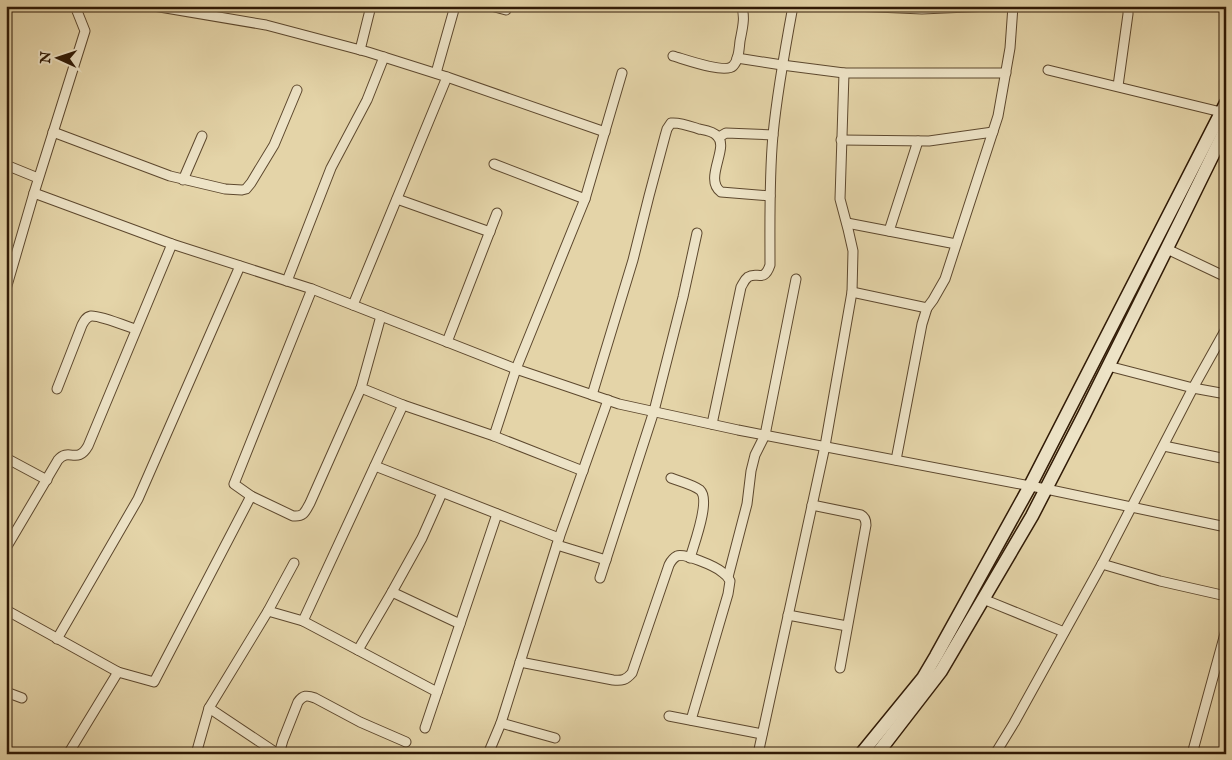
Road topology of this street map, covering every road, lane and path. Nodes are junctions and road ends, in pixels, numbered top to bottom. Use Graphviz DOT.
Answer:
graph roads {
  1 [pos="75,6"];
  2 [pos="154,6"];
  3 [pos="372,6"];
  4 [pos="455,6"];
  5 [pos="491,6"];
  6 [pos="741,6"];
  7 [pos="793,6"];
  8 [pos="854,6"];
  9 [pos="860,6"];
  10 [pos="990,6"];
  11 [pos="1013,6"];
  12 [pos="1128,6"];
  13 [pos="923,8"];
  14 [pos="506,10"];
  15 [pos="360,50"];
  16 [pos="673,56"];
  17 [pos="384,57"];
  18 [pos="737,58"];
  19 [pos="782,65"];
  20 [pos="1048,70"];
  21 [pos="436,73"];
  22 [pos="622,73"];
  23 [pos="844,73"];
  24 [pos="1006,73"];
  25 [pos="447,77"];
  26 [pos="1118,86"];
  27 [pos="298,90"];
  28 [pos="1224,108"];
  29 [pos="1226,128"];
  30 [pos="53,132"];
  31 [pos="605,132"];
  32 [pos="993,132"];
  33 [pos="773,135"];
  34 [pos="202,136"];
  35 [pos="719,137"];
  36 [pos="842,140"];
  37 [pos="918,141"];
  38 [pos="494,164"];
  39 [pos="6,165"];
  40 [pos="38,178"];
  41 [pos="183,180"];
  42 [pos="34,193"];
  43 [pos="770,196"];
  44 [pos="396,199"];
  45 [pos="585,199"];
  46 [pos="498,213"];
  47 [pos="846,223"];
  48 [pos="889,231"];
  49 [pos="490,232"];
  50 [pos="697,233"];
  51 [pos="172,244"];
  52 [pos="956,244"];
  53 [pos="1167,249"];
  54 [pos="240,266"];
  55 [pos="1226,277"];
  56 [pos="796,279"];
  57 [pos="287,281"];
  58 [pos="6,289"];
  59 [pos="312,289"];
  60 [pos="852,292"];
  61 [pos="353,305"];
  62 [pos="927,308"];
  63 [pos="381,316"];
  64 [pos="135,329"];
  65 [pos="1226,329"];
  66 [pos="447,342"];
  67 [pos="1108,366"];
  68 [pos="516,369"];
  69 [pos="361,388"];
  70 [pos="1193,388"];
  71 [pos="57,389"];
  72 [pos="1226,394"];
  73 [pos="592,395"];
  74 [pos="608,400"];
  75 [pos="404,405"];
  76 [pos="654,411"];
  77 [pos="712,424"];
  78 [pos="765,435"];
  79 [pos="494,436"];
  80 [pos="825,446"];
  81 [pos="1164,446"];
  82 [pos="6,458"];
  83 [pos="1226,458"];
  84 [pos="896,460"];
  85 [pos="376,466"];
  86 [pos="583,472"];
  87 [pos="671,478"];
  88 [pos="47,480"];
  89 [pos="1030,486"];
  90 [pos="1046,489"];
  91 [pos="442,492"];
  92 [pos="251,496"];
  93 [pos="812,505"];
  94 [pos="1131,507"];
  95 [pos="497,514"];
  96 [pos="1226,527"];
  97 [pos="558,542"];
  98 [pos="6,548"];
  99 [pos="690,558"];
  100 [pos="606,560"];
  101 [pos="294,563"];
  102 [pos="1102,564"];
  103 [pos="728,577"];
  104 [pos="600,578"];
  105 [pos="392,592"];
  106 [pos="1226,596"];
  107 [pos="983,599"];
  108 [pos="6,610"];
  109 [pos="268,611"];
  110 [pos="788,615"];
  111 [pos="303,621"];
  112 [pos="460,624"];
  113 [pos="847,626"];
  114 [pos="1226,630"];
  115 [pos="1064,632"];
  116 [pos="57,639"];
  117 [pos="358,650"];
  118 [pos="520,662"];
  119 [pos="840,668"];
  120 [pos="118,672"];
  121 [pos="6,692"];
  122 [pos="437,692"];
  123 [pos="22,698"];
  124 [pos="209,708"];
  125 [pos="669,716"];
  126 [pos="691,720"];
  127 [pos="501,723"];
  128 [pos="426,728"];
  129 [pos="762,734"];
  130 [pos="555,738"];
  131 [pos="406,742"];
  132 [pos="68,754"];
  133 [pos="196,754"];
  134 [pos="279,754"];
  135 [pos="488,754"];
  136 [pos="758,754"];
  137 [pos="861,754"];
  138 [pos="877,754"];
  139 [pos="995,754"];
  140 [pos="1192,754"];
  1 -- 30 [label="street"];
  2 -- 15 [label="street"];
  3 -- 15 [label="street"];
  4 -- 21 [label="street"];
  5 -- 14 [label="street"];
  6 -- 18 [label="street"];
  7 -- 19 [label="street"];
  8 -- 9 [label="street"];
  9 -- 13 [label="street"];
  10 -- 13 [label="street"];
  11 -- 24 [label="street"];
  12 -- 26 [label="street"];
  15 -- 17 [label="street"];
  16 -- 18 [label="street"];
  17 -- 21 [label="street"];
  17 -- 57 [label="street"];
  18 -- 19 [label="street"];
  19 -- 23 [label="street"];
  19 -- 33 [label="street"];
  20 -- 26 [label="street"];
  21 -- 25 [label="street"];
  22 -- 31 [label="street"];
  23 -- 24 [label="street"];
  23 -- 36 [label="street"];
  24 -- 32 [label="street"];
  25 -- 31 [label="street"];
  25 -- 44 [label="street"];
  26 -- 28 [label="street"];
  27 -- 41 [label="street"];
  28 -- 89 [label="main road"];
  29 -- 53 [label="main road"];
  30 -- 40 [label="street"];
  30 -- 41 [label="street"];
  31 -- 45 [label="street"];
  32 -- 37 [label="street"];
  32 -- 52 [label="street"];
  33 -- 35 [label="street"];
  33 -- 43 [label="street"];
  34 -- 41 [label="street"];
  35 -- 43 [label="street"];
  35 -- 73 [label="street"];
  36 -- 37 [label="street"];
  36 -- 47 [label="street"];
  37 -- 48 [label="street"];
  38 -- 45 [label="street"];
  39 -- 40 [label="street"];
  40 -- 42 [label="street"];
  42 -- 51 [label="street"];
  42 -- 58 [label="street"];
  43 -- 77 [label="street"];
  44 -- 49 [label="street"];
  44 -- 61 [label="street"];
  45 -- 68 [label="street"];
  46 -- 49 [label="street"];
  47 -- 48 [label="street"];
  47 -- 60 [label="street"];
  48 -- 52 [label="street"];
  49 -- 66 [label="street"];
  50 -- 76 [label="street"];
  51 -- 54 [label="street"];
  51 -- 64 [label="street"];
  52 -- 62 [label="street"];
  53 -- 55 [label="street"];
  53 -- 67 [label="main road"];
  54 -- 57 [label="street"];
  54 -- 116 [label="street"];
  56 -- 78 [label="street"];
  57 -- 59 [label="street"];
  59 -- 61 [label="street"];
  59 -- 92 [label="street"];
  60 -- 62 [label="street"];
  60 -- 80 [label="street"];
  61 -- 63 [label="street"];
  62 -- 84 [label="street"];
  63 -- 66 [label="street"];
  63 -- 69 [label="street"];
  64 -- 71 [label="street"];
  64 -- 88 [label="street"];
  65 -- 70 [label="street"];
  66 -- 68 [label="street"];
  67 -- 70 [label="street"];
  67 -- 90 [label="main road"];
  68 -- 73 [label="street"];
  68 -- 79 [label="street"];
  69 -- 75 [label="street"];
  69 -- 92 [label="street"];
  70 -- 72 [label="street"];
  70 -- 81 [label="street"];
  73 -- 74 [label="street"];
  74 -- 76 [label="street"];
  74 -- 86 [label="street"];
  75 -- 79 [label="street"];
  75 -- 85 [label="street"];
  76 -- 77 [label="street"];
  76 -- 100 [label="street"];
  77 -- 78 [label="street"];
  78 -- 80 [label="street"];
  78 -- 103 [label="street"];
  79 -- 86 [label="street"];
  80 -- 84 [label="street"];
  80 -- 93 [label="street"];
  81 -- 83 [label="street"];
  81 -- 94 [label="street"];
  82 -- 88 [label="street"];
  84 -- 89 [label="street"];
  85 -- 91 [label="street"];
  85 -- 111 [label="street"];
  86 -- 97 [label="street"];
  87 -- 99 [label="street"];
  88 -- 98 [label="street"];
  89 -- 90 [label="street"];
  89 -- 137 [label="main road"];
  90 -- 94 [label="street"];
  90 -- 107 [label="main road"];
  91 -- 95 [label="street"];
  91 -- 105 [label="street"];
  92 -- 120 [label="street"];
  93 -- 110 [label="street"];
  93 -- 113 [label="street"];
  94 -- 96 [label="street"];
  94 -- 102 [label="street"];
  95 -- 97 [label="street"];
  95 -- 112 [label="street"];
  97 -- 100 [label="street"];
  97 -- 118 [label="street"];
  99 -- 103 [label="street"];
  99 -- 118 [label="street"];
  100 -- 104 [label="street"];
  101 -- 109 [label="street"];
  102 -- 106 [label="street"];
  102 -- 115 [label="street"];
  103 -- 126 [label="street"];
  105 -- 112 [label="street"];
  105 -- 117 [label="street"];
  107 -- 115 [label="street"];
  107 -- 138 [label="main road"];
  108 -- 116 [label="street"];
  109 -- 111 [label="street"];
  109 -- 124 [label="street"];
  110 -- 113 [label="street"];
  110 -- 129 [label="street"];
  111 -- 117 [label="street"];
  112 -- 122 [label="street"];
  113 -- 119 [label="street"];
  114 -- 140 [label="street"];
  115 -- 139 [label="street"];
  116 -- 120 [label="street"];
  117 -- 122 [label="street"];
  118 -- 127 [label="street"];
  120 -- 132 [label="street"];
  121 -- 123 [label="street"];
  122 -- 128 [label="street"];
  124 -- 133 [label="street"];
  124 -- 134 [label="street"];
  125 -- 126 [label="street"];
  126 -- 129 [label="street"];
  127 -- 130 [label="street"];
  127 -- 135 [label="street"];
  129 -- 136 [label="street"];
  131 -- 134 [label="street"];
}
